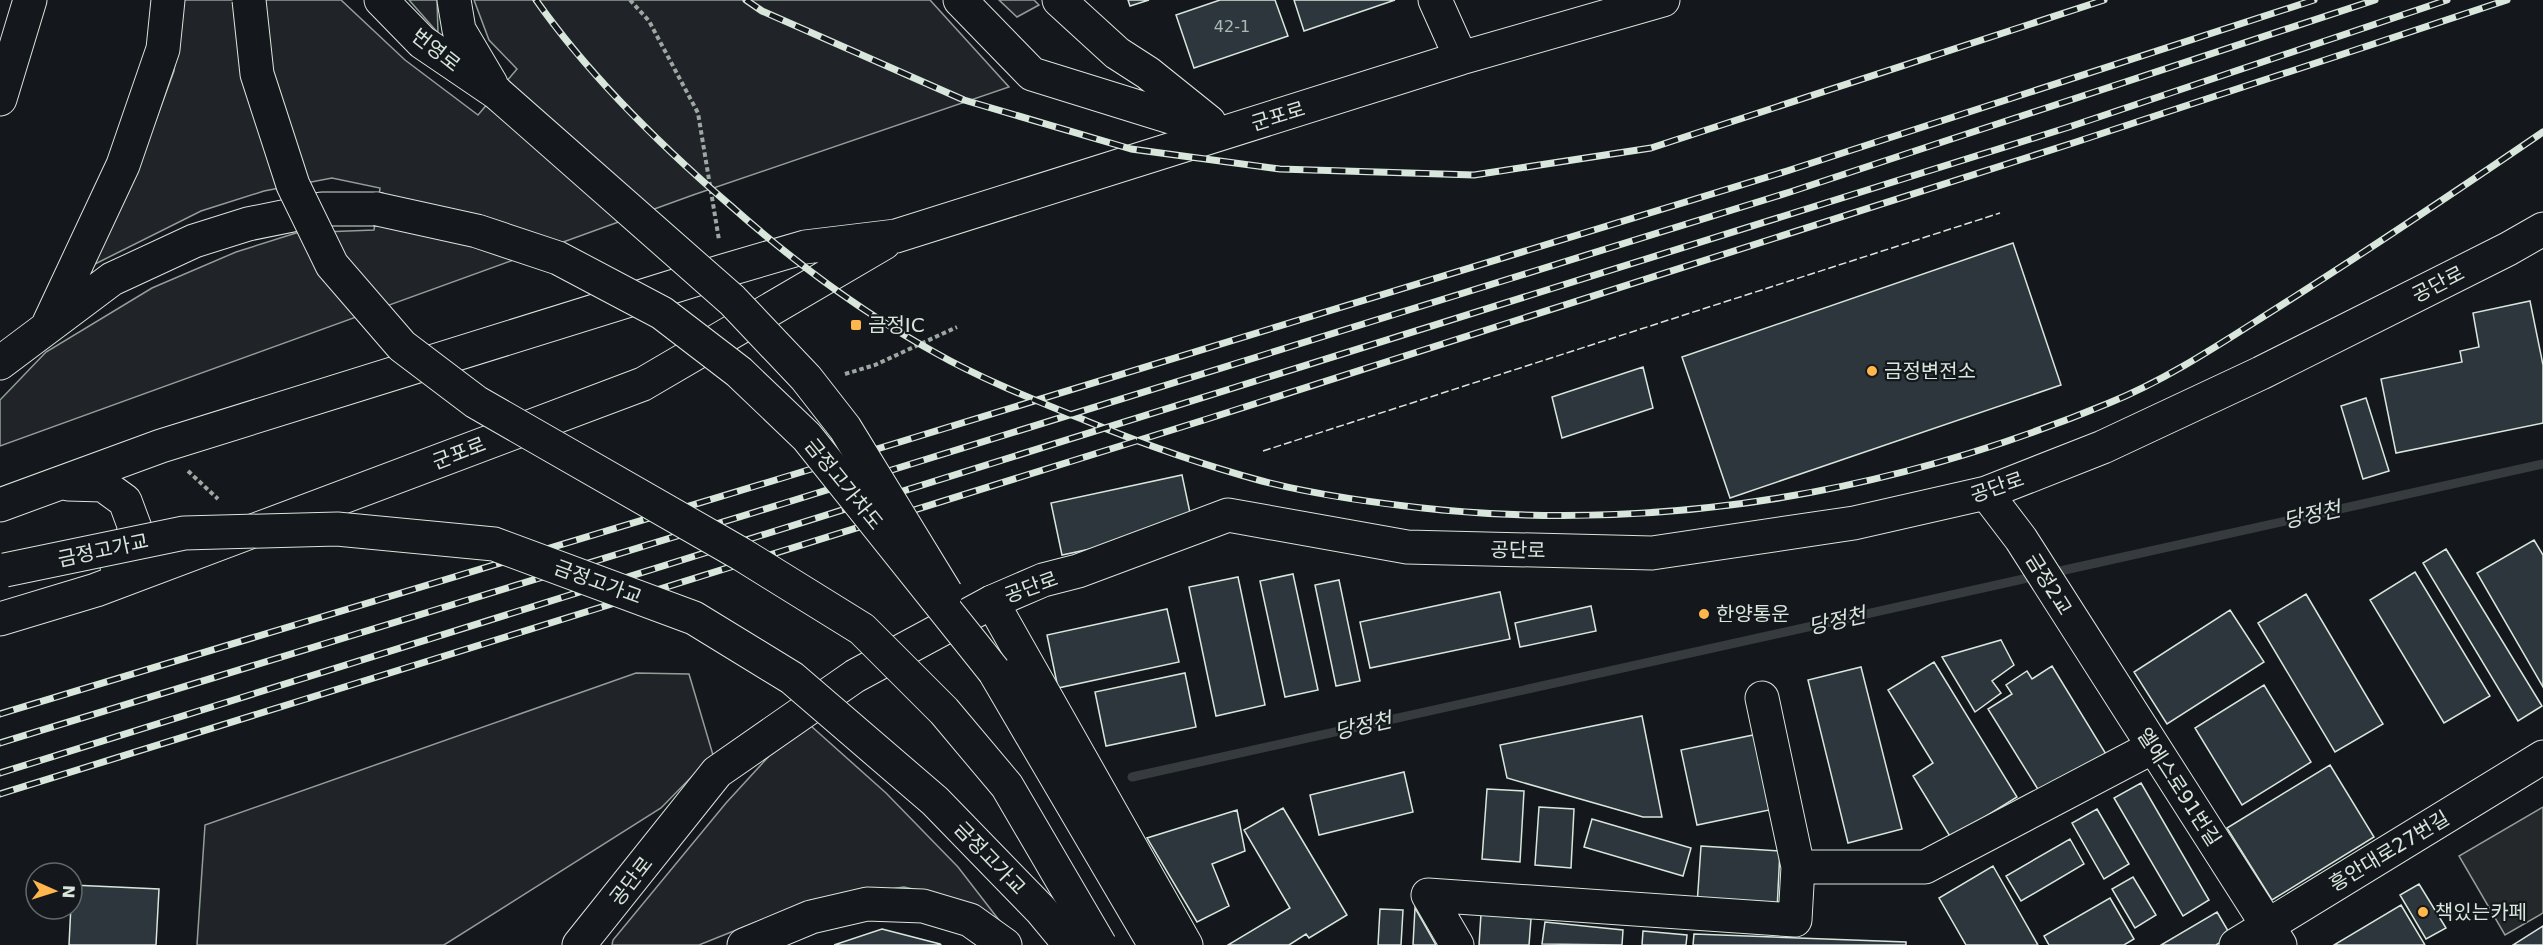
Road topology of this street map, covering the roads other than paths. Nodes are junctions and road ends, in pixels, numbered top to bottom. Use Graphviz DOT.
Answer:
graph roads {
  1 [pos="30,0"];
  2 [pos="168,0"];
  3 [pos="249,0"];
  4 [pos="381,0"];
  5 [pos="454,0"];
  6 [pos="960,0"];
  7 [pos="1059,0"];
  8 [pos="1435,0"];
  9 [pos="1663,0"];
  10 [pos="1461,58"];
  11 [pos="497,93"];
  12 [pos="0,99"];
  13 [pos="1222,133"];
  14 [pos="2543,229"];
  15 [pos="896,237"];
  16 [pos="48,325"];
  17 [pos="0,363"];
  18 [pos="63,483"];
  19 [pos="1986,493"];
  20 [pos="0,505"];
  21 [pos="3,571"];
  22 [pos="96,590"];
  23 [pos="992,602"];
  24 [pos="0,619"];
  25 [pos="2077,629"];
  26 [pos="994,671"];
  27 [pos="1762,698"];
  28 [pos="2153,747"];
  29 [pos="2543,757"];
  30 [pos="1798,867"];
  31 [pos="2274,935"];
  32 [pos="579,945"];
  33 [pos="744,945"];
  34 [pos="1005,945"];
  35 [pos="1070,945"];
  36 [pos="1100,945"];
  37 [pos="1155,945"];
  38 [pos="1186,945"];
  39 [pos="1457,945"];
  40 [pos="2236,945"];
  1 -- 12 [label="street"];
  2 -- 16 [label="street"];
  3 -- 36 [label="street, bridge"];
  4 -- 11 [label="street, 번영로"];
  5 -- 11 [label="street"];
  6 -- 13 [label="street"];
  7 -- 13 [label="street"];
  8 -- 10 [label="street"];
  9 -- 10 [label="street, 군포로"];
  10 -- 13 [label="street, 군포로"];
  11 -- 26 [label="street, bridge"];
  13 -- 15 [label="street, 군포로"];
  14 -- 19 [label="street, 공단로"];
  15 -- 18 [label="street, 군포로"];
  15 -- 22 [label="street, 군포로"];
  16 -- 17 [label="street"];
  16 -- 26 [label="street, 금정고가차도, bridge"];
  18 -- 20 [label="street, 군포로"];
  18 -- 22 [label="street"];
  19 -- 23 [label="street, 공단로"];
  19 -- 25 [label="street, 금정2교"];
  21 -- 35 [label="street, 금정고가교, bridge"];
  22 -- 24 [label="street, 군포로"];
  23 -- 32 [label="street, 공단로"];
  23 -- 38 [label="street"];
  25 -- 28 [label="street, 엘에스로91번길"];
  26 -- 37 [label="street, 금정고가차도"];
  27 -- 30 [label="street"];
  28 -- 30 [label="street"];
  28 -- 31 [label="street, 엘에스로91번길"];
  29 -- 31 [label="street, 흥안대로27번길"];
  30 -- 39 [label="street"];
  31 -- 40 [label="street, 흥안대로27번길"];
  33 -- 34 [label="street"];
}
